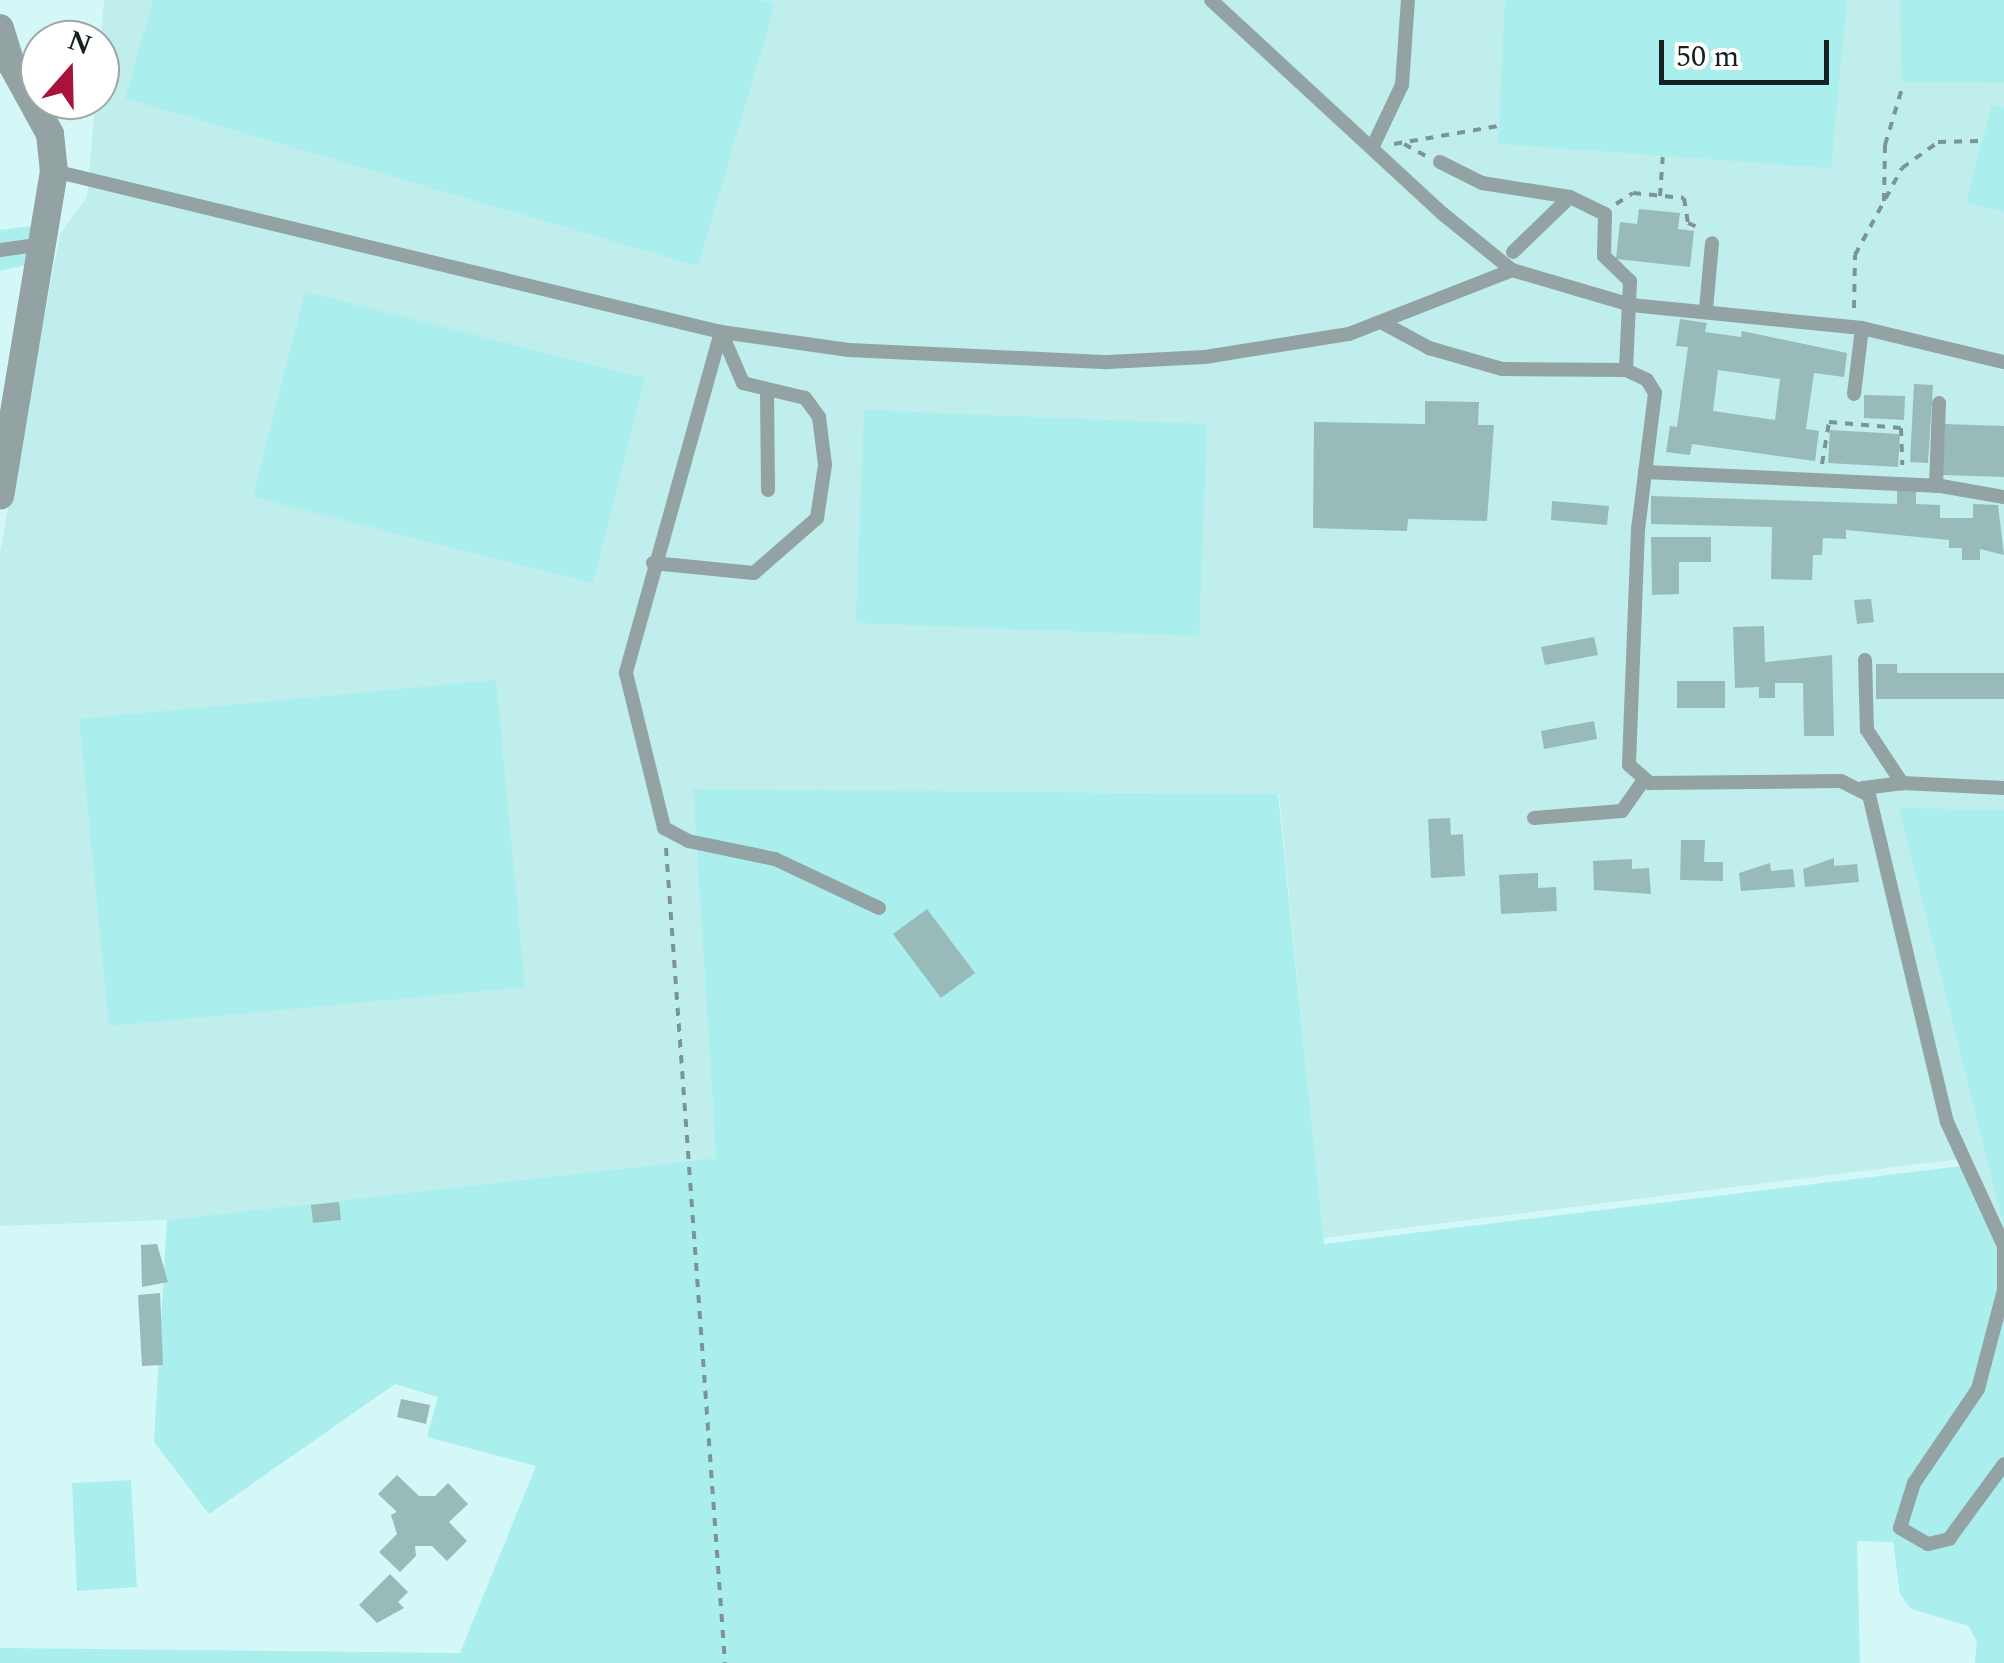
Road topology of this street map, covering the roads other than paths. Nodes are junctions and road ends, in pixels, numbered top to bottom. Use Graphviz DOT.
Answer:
graph roads {
  1 [pos="1211,0"];
  2 [pos="1408,0"];
  3 [pos="0,28"];
  4 [pos="1373,146"];
  5 [pos="1440,162"];
  6 [pos="54,171"];
  7 [pos="1570,197"];
  8 [pos="45,244"];
  9 [pos="1712,244"];
  10 [pos="0,250"];
  11 [pos="1513,252"];
  12 [pos="1512,270"];
  13 [pos="1631,306"];
  14 [pos="1706,310"];
  15 [pos="1381,322"];
  16 [pos="1858,327"];
  17 [pos="721,332"];
  18 [pos="2004,362"];
  19 [pos="1626,370"];
  20 [pos="767,392"];
  21 [pos="1854,394"];
  22 [pos="1939,403"];
  23 [pos="1645,472"];
  24 [pos="1936,486"];
  25 [pos="768,490"];
  26 [pos="0,496"];
  27 [pos="2004,498"];
  28 [pos="652,562"];
  29 [pos="1864,660"];
  30 [pos="1644,781"];
  31 [pos="1902,783"];
  32 [pos="1863,788"];
  33 [pos="2004,788"];
  34 [pos="1534,818"];
  35 [pos="879,908"];
  36 [pos="2004,1248"];
  37 [pos="2004,1464"];
  1 -- 4 [label="lane"];
  2 -- 4 [label="lane"];
  3 -- 6 [label="street"];
  4 -- 12 [label="lane"];
  5 -- 7 [label="lane"];
  6 -- 8 [label="street"];
  6 -- 17 [label="lane"];
  7 -- 11 [label="lane"];
  7 -- 13 [label="lane"];
  8 -- 10 [label="lane"];
  8 -- 26 [label="street"];
  9 -- 14 [label="lane"];
  12 -- 13 [label="lane"];
  12 -- 15 [label="lane"];
  13 -- 14 [label="lane"];
  13 -- 19 [label="lane"];
  14 -- 16 [label="lane"];
  15 -- 17 [label="lane"];
  15 -- 19 [label="lane"];
  16 -- 18 [label="lane"];
  16 -- 21 [label="lane"];
  17 -- 20 [label="lane"];
  17 -- 28 [label="lane"];
  19 -- 23 [label="lane"];
  20 -- 25 [label="lane"];
  20 -- 28 [label="lane"];
  22 -- 24 [label="lane"];
  23 -- 24 [label="lane"];
  23 -- 30 [label="lane"];
  24 -- 27 [label="lane"];
  28 -- 35 [label="lane"];
  29 -- 31 [label="lane"];
  30 -- 32 [label="lane"];
  30 -- 34 [label="lane"];
  31 -- 32 [label="lane"];
  31 -- 33 [label="lane"];
  32 -- 36 [label="lane"];
  36 -- 37 [label="lane"];
}
